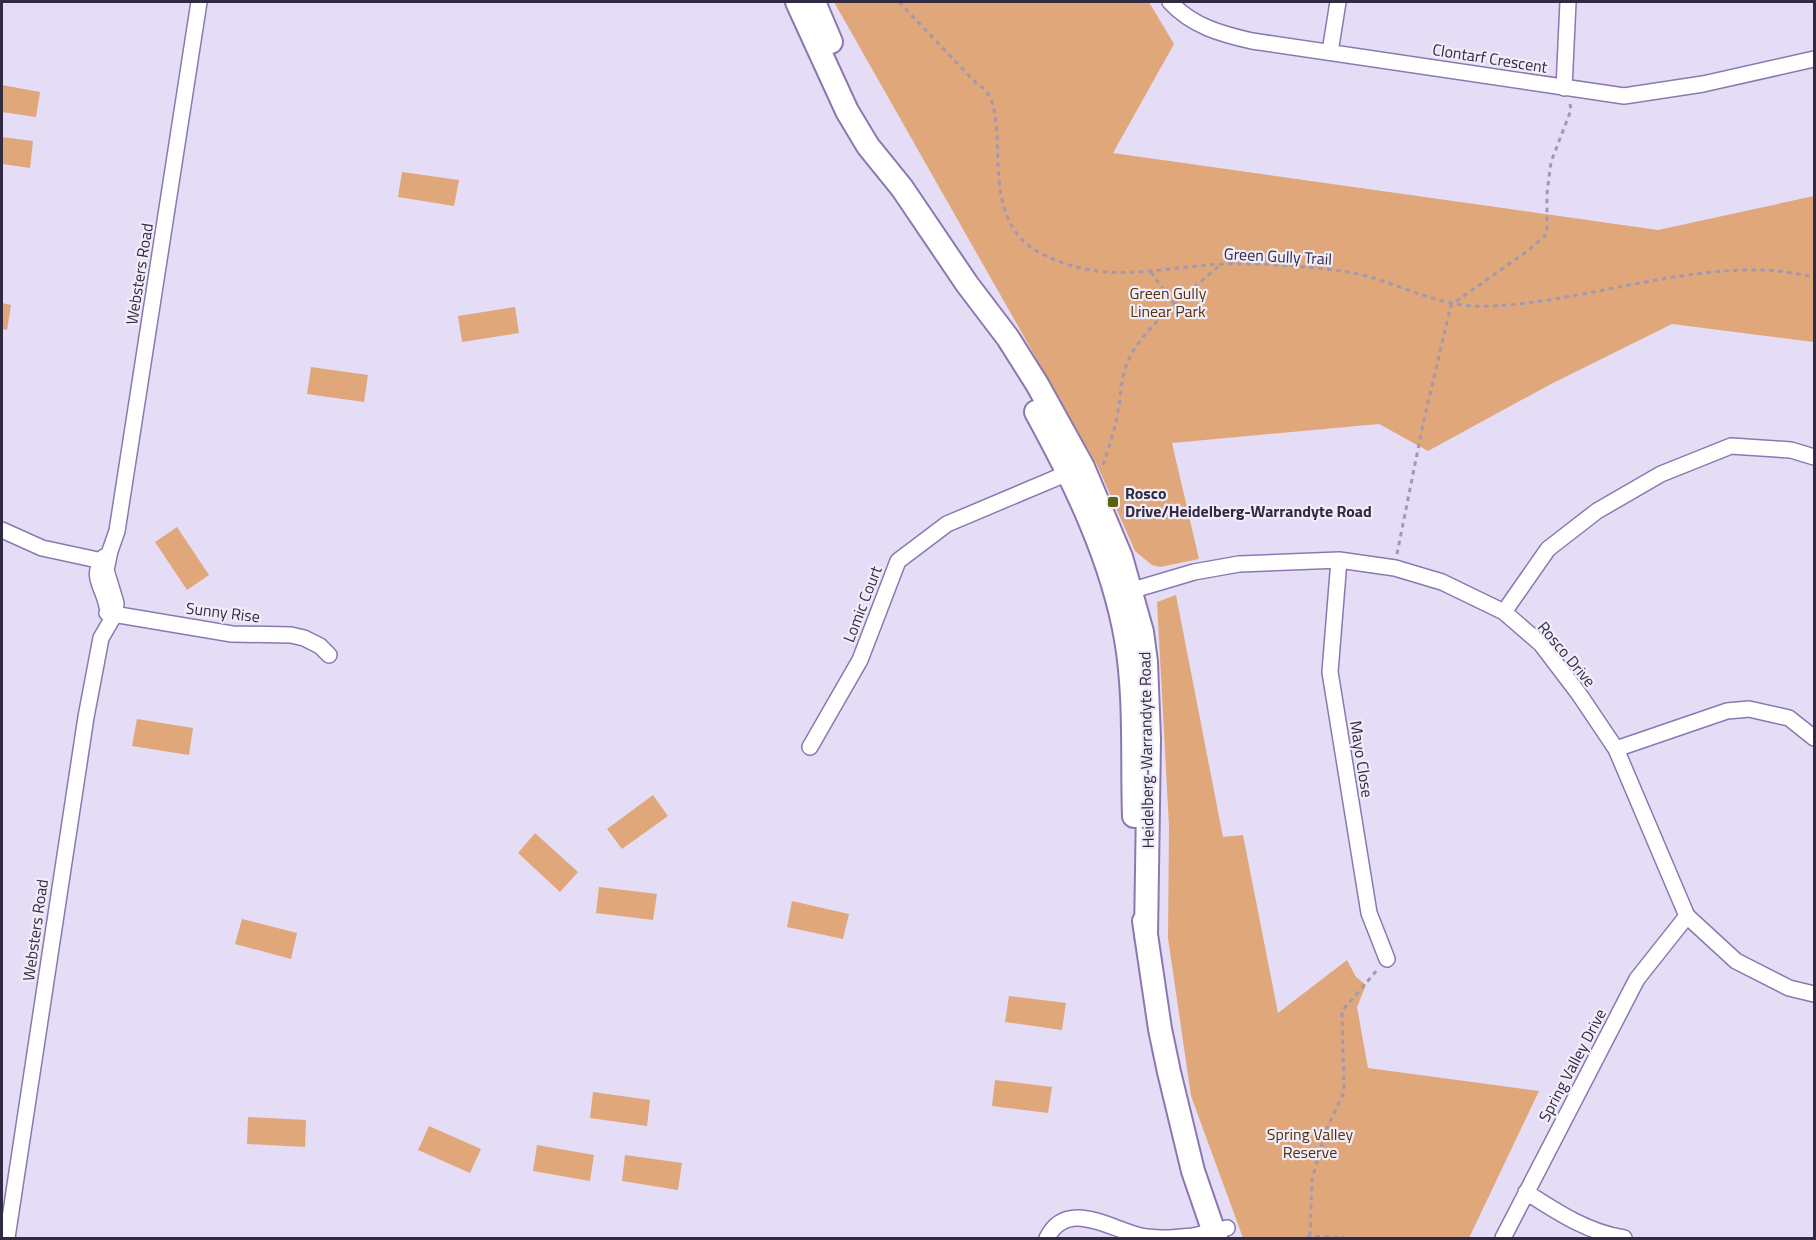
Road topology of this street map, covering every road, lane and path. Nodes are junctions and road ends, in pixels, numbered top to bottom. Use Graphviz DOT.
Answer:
graph roads {
  1 [pos="199,2"];
  2 [pos="797,2"];
  3 [pos="814,2"];
  4 [pos="899,2"];
  5 [pos="1170,2"];
  6 [pos="1338,2"];
  7 [pos="1568,2"];
  8 [pos="1330,52"];
  9 [pos="1815,60"];
  10 [pos="1564,88"];
  11 [pos="902,188"];
  12 [pos="1221,264"];
  13 [pos="1151,272"];
  14 [pos="1815,277"];
  15 [pos="1174,304"];
  16 [pos="1451,305"];
  17 [pos="1815,457"];
  18 [pos="1084,471"];
  19 [pos="2,530"];
  20 [pos="106,558"];
  21 [pos="1339,560"];
  22 [pos="1395,568"];
  23 [pos="1124,593"];
  24 [pos="1504,612"];
  25 [pos="109,618"];
  26 [pos="329,655"];
  27 [pos="1815,738"];
  28 [pos="810,747"];
  29 [pos="1616,749"];
  30 [pos="1687,916"];
  31 [pos="1387,959"];
  32 [pos="1815,994"];
  33 [pos="1526,1192"];
  34 [pos="1222,1234"];
  35 [pos="9,1236"];
  36 [pos="1308,1237"];
  37 [pos="1047,1239"];
  38 [pos="1170,1239"];
  39 [pos="1345,1239"];
  40 [pos="1503,1239"];
  41 [pos="1624,1239"];
  1 -- 20 [label="street, Websters Road"];
  2 -- 11 [label="main road, Heidelberg-Warrandyte Road"];
  3 -- 11 [label="main road, Heidelberg-Warrandyte Road"];
  4 -- 13 [label="path, Green Gully Trail"];
  5 -- 8 [label="street, Clontarf Crescent"];
  6 -- 8 [label="street"];
  7 -- 10 [label="street"];
  8 -- 10 [label="street, Clontarf Crescent"];
  9 -- 10 [label="street, Clontarf Crescent"];
  10 -- 16 [label="path"];
  11 -- 18 [label="main road, Heidelberg-Warrandyte Road"];
  12 -- 13 [label="path, Green Gully Trail"];
  12 -- 15 [label="path"];
  12 -- 16 [label="path, Green Gully Trail"];
  13 -- 15 [label="path"];
  14 -- 16 [label="path, Green Gully Trail"];
  15 -- 18 [label="path"];
  16 -- 22 [label="path"];
  17 -- 24 [label="street"];
  18 -- 23 [label="main road, Heidelberg-Warrandyte Road"];
  18 -- 28 [label="street, Lomic Court"];
  19 -- 20 [label="street"];
  20 -- 25 [label="street, Websters Road"];
  21 -- 22 [label="street, Rosco Drive"];
  21 -- 23 [label="street, Rosco Drive"];
  21 -- 31 [label="street, Mayo Close"];
  22 -- 24 [label="street, Rosco Drive"];
  23 -- 34 [label="main road, Heidelberg-Warrandyte Road"];
  24 -- 29 [label="street, Rosco Drive"];
  25 -- 26 [label="street, Sunny Rise"];
  25 -- 35 [label="street, Websters Road"];
  27 -- 29 [label="street"];
  29 -- 30 [label="street, Rosco Drive"];
  30 -- 32 [label="street, Rosco Drive"];
  30 -- 33 [label="street, Spring Valley Drive"];
  31 -- 36 [label="path"];
  33 -- 40 [label="street, Spring Valley Drive"];
  33 -- 41 [label="street"];
  34 -- 38 [label="street"];
  36 -- 39 [label="path"];
  37 -- 38 [label="street"];
}
